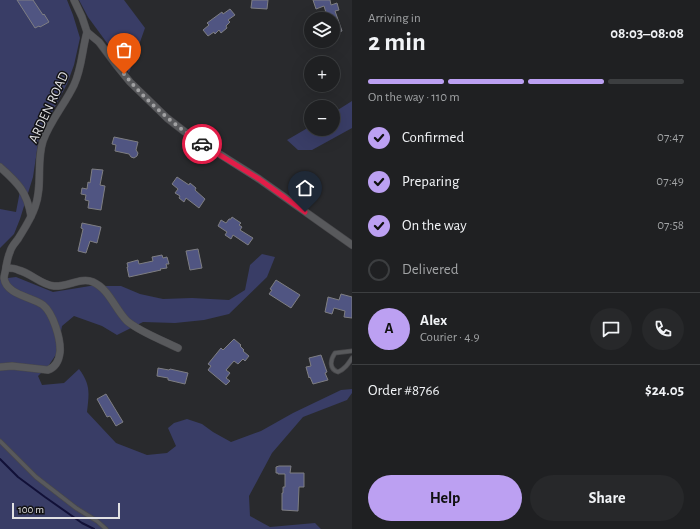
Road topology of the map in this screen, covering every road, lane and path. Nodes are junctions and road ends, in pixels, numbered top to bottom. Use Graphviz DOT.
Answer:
graph roads {
  1 [pos="74,0"];
  2 [pos="87,32"];
  3 [pos="0,167"];
  4 [pos="31,216"];
  5 [pos="352,245"];
  6 [pos="6,268"];
  7 [pos="178,348"];
  8 [pos="352,351"];
  9 [pos="352,358"];
  10 [pos="0,367"];
  11 [pos="0,441"];
  12 [pos="106,529"];
  1 -- 2 [label="street"];
  2 -- 4 [label="street, ARDEN ROAD"];
  2 -- 5 [label="street"];
  3 -- 4 [label="street"];
  4 -- 6 [label="street, ARDEN ROAD"];
  6 -- 7 [label="street"];
  6 -- 10 [label="street, ARDEN ROAD"];
  8 -- 9 [label="lane"];
  11 -- 12 [label="lane"];
}
